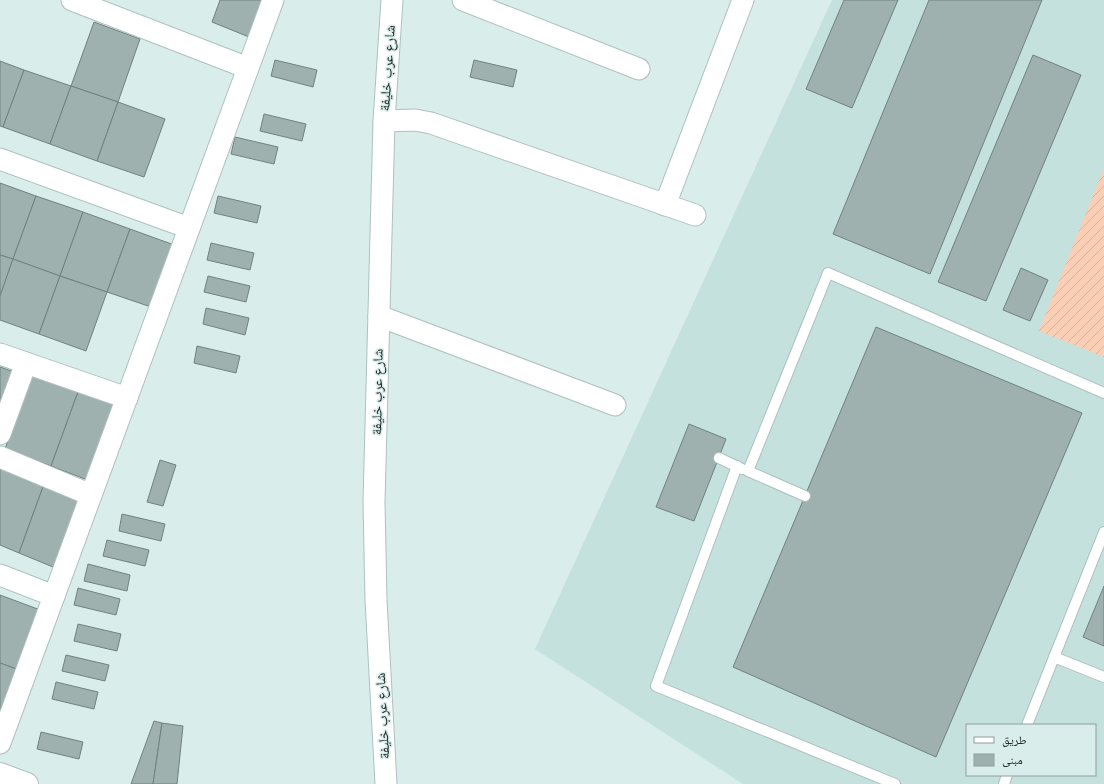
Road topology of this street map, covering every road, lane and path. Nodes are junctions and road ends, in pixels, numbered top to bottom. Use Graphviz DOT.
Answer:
graph roads {
  1 [pos="72,0"];
  2 [pos="273,0"];
  3 [pos="392,0"];
  4 [pos="463,0"];
  5 [pos="743,0"];
  6 [pos="248,68"];
  7 [pos="639,69"];
  8 [pos="384,121"];
  9 [pos="0,159"];
  10 [pos="665,205"];
  11 [pos="695,215"];
  12 [pos="189,228"];
  13 [pos="379,316"];
  14 [pos="0,354"];
  15 [pos="26,363"];
  16 [pos="1104,393"];
  17 [pos="127,398"];
  18 [pos="615,405"];
  19 [pos="0,434"];
  20 [pos="0,457"];
  21 [pos="719,458"];
  22 [pos="737,466"];
  23 [pos="748,471"];
  24 [pos="91,495"];
  25 [pos="805,496"];
  26 [pos="1104,532"];
  27 [pos="0,575"];
  28 [pos="54,596"];
  29 [pos="1054,657"];
  30 [pos="1104,677"];
  31 [pos="1027,724"];
  32 [pos="0,743"];
  33 [pos="0,774"];
  34 [pos="27,784"];
  35 [pos="386,784"];
  36 [pos="895,784"];
  1 -- 6 [label="street"];
  2 -- 6 [label="street"];
  3 -- 8 [label="street, شارع عرب خليفة"];
  4 -- 7 [label="street"];
  5 -- 10 [label="street"];
  6 -- 12 [label="street"];
  8 -- 10 [label="street"];
  8 -- 13 [label="street, شارع عرب خليفة"];
  9 -- 12 [label="street"];
  10 -- 11 [label="street"];
  12 -- 17 [label="street"];
  13 -- 18 [label="street"];
  13 -- 35 [label="street, شارع عرب خليفة"];
  14 -- 15 [label="street"];
  15 -- 17 [label="street"];
  15 -- 19 [label="street"];
  16 -- 23 [label="lane"];
  17 -- 24 [label="street"];
  20 -- 24 [label="street"];
  21 -- 22 [label="lane"];
  22 -- 23 [label="lane"];
  22 -- 36 [label="lane"];
  23 -- 25 [label="lane"];
  24 -- 28 [label="street"];
  26 -- 29 [label="lane"];
  27 -- 28 [label="street"];
  28 -- 32 [label="street"];
  29 -- 30 [label="lane"];
  29 -- 31 [label="lane"];
  33 -- 34 [label="street"];
}
